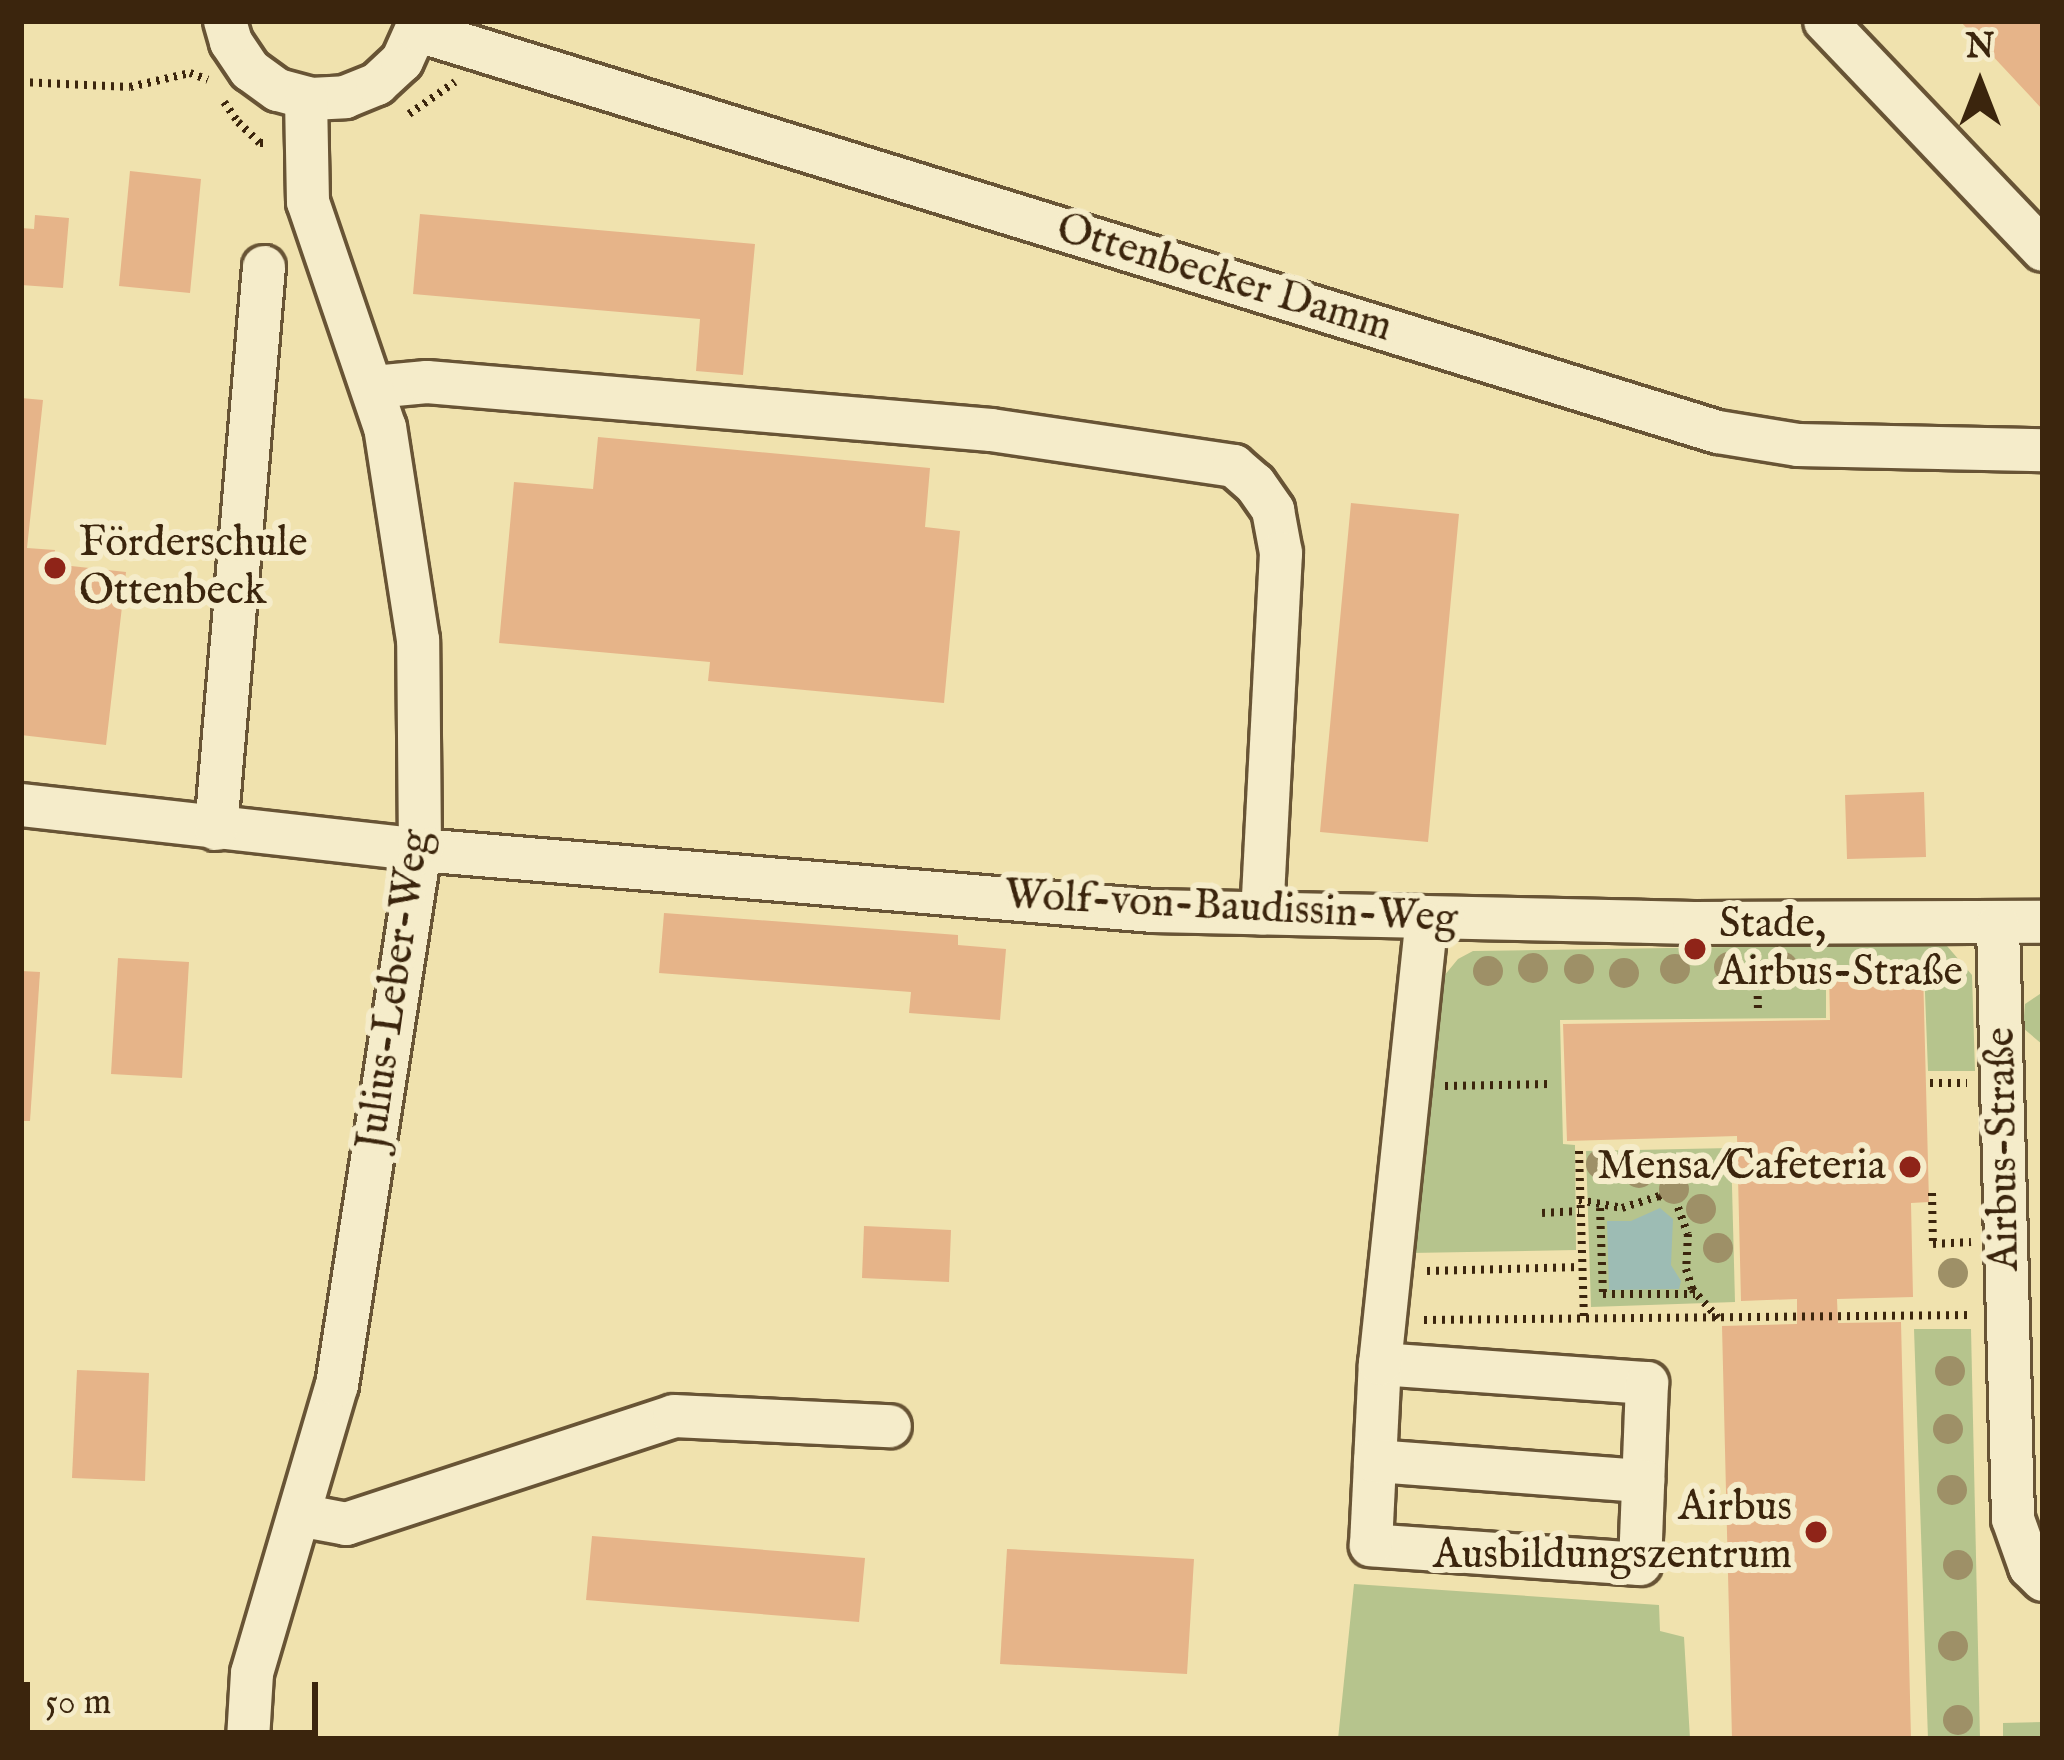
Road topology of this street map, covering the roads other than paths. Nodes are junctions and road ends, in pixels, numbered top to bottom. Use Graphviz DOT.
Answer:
graph roads {
  1 [pos="225,21"];
  2 [pos="1825,21"];
  3 [pos="419,26"];
  4 [pos="306,98"];
  5 [pos="2043,250"];
  6 [pos="264,267"];
  7 [pos="374,387"];
  8 [pos="2043,450"];
  9 [pos="21,805"];
  10 [pos="226,830"];
  11 [pos="420,850"];
  12 [pos="1262,914"];
  13 [pos="1427,917"];
  14 [pos="2043,922"];
  15 [pos="1998,925"];
  16 [pos="1380,1364"];
  17 [pos="890,1426"];
  18 [pos="1375,1460"];
  19 [pos="1643,1481"];
  20 [pos="298,1515"];
  21 [pos="2043,1580"];
  22 [pos="248,1739"];
  1 -- 4 [label="street"];
  2 -- 5 [label="street"];
  3 -- 4 [label="street"];
  3 -- 8 [label="street, Ottenbecker Damm"];
  4 -- 7 [label="street, Julius-Leber-Weg"];
  6 -- 10 [label="street"];
  7 -- 11 [label="street, Julius-Leber-Weg"];
  7 -- 12 [label="street"];
  9 -- 10 [label="street, Wolf-von-Baudissin-Weg"];
  10 -- 11 [label="street, Wolf-von-Baudissin-Weg"];
  11 -- 12 [label="street, Wolf-von-Baudissin-Weg"];
  11 -- 20 [label="street, Julius-Leber-Weg"];
  12 -- 13 [label="street, Wolf-von-Baudissin-Weg"];
  13 -- 15 [label="street, Wolf-von-Baudissin-Weg"];
  13 -- 16 [label="street"];
  14 -- 15 [label="street, Wolf-von-Baudissin-Weg"];
  15 -- 21 [label="street, Airbus-Straße"];
  16 -- 18 [label="street"];
  16 -- 19 [label="street"];
  17 -- 20 [label="street"];
  18 -- 19 [label="street"];
  18 -- 19 [label="street"];
  20 -- 22 [label="street, Julius-Leber-Weg"];
}
